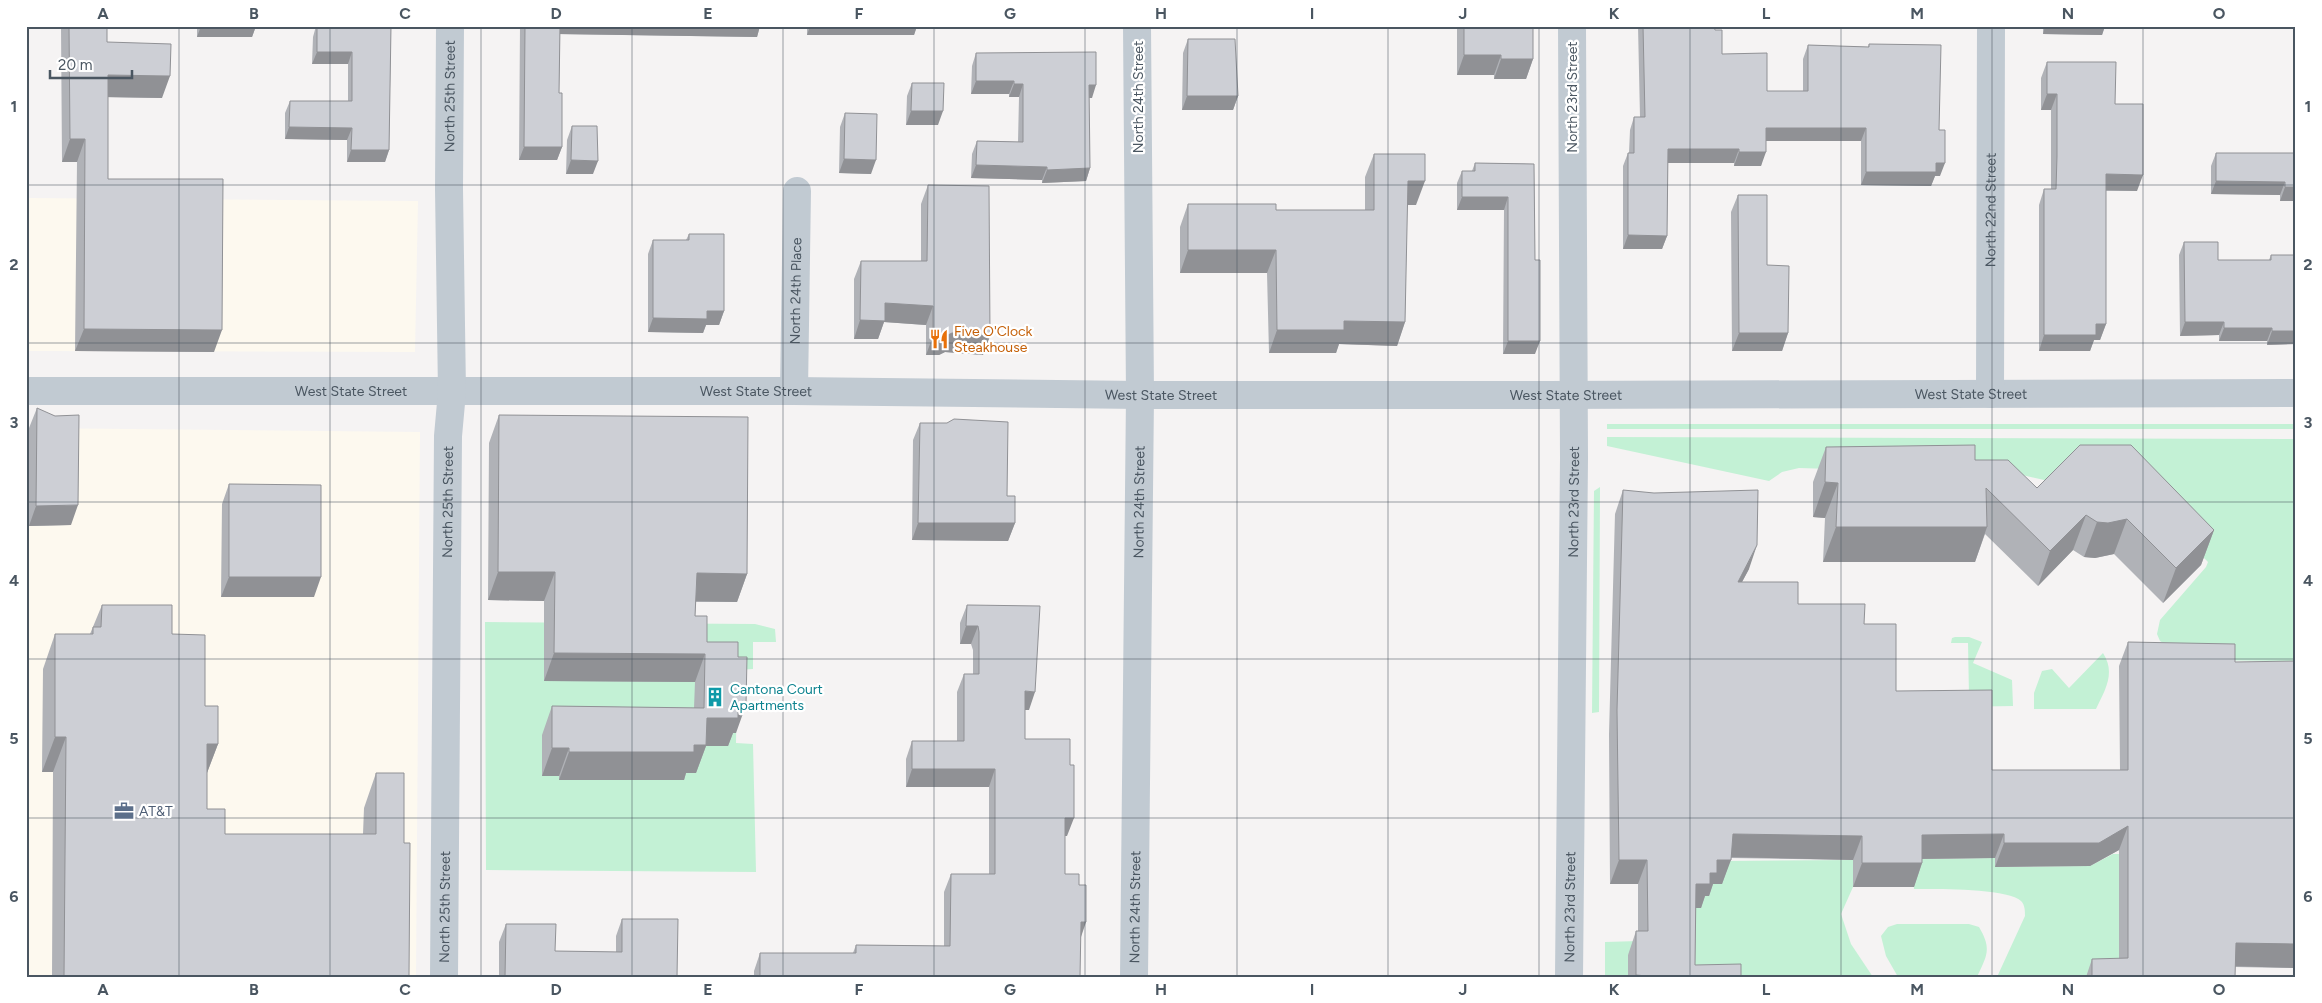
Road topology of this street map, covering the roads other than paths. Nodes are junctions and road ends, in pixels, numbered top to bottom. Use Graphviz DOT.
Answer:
graph roads {
  1 [pos="450,26"];
  2 [pos="1137,26"];
  3 [pos="1572,26"];
  4 [pos="1990,26"];
  5 [pos="797,191"];
  6 [pos="26,391"];
  7 [pos="794,391"];
  8 [pos="452,392"];
  9 [pos="2296,393"];
  10 [pos="1990,394"];
  11 [pos="1140,395"];
  12 [pos="1573,395"];
  13 [pos="444,977"];
  14 [pos="1134,977"];
  15 [pos="1569,977"];
  1 -- 8 [label="street, North 25th Street"];
  2 -- 11 [label="street, North 24th Street"];
  3 -- 12 [label="street, North 23rd Street"];
  4 -- 10 [label="street, North 22nd Street"];
  5 -- 7 [label="street, North 24th Place"];
  6 -- 8 [label="street, West State Street"];
  7 -- 8 [label="street, West State Street"];
  7 -- 11 [label="street, West State Street"];
  8 -- 13 [label="street, North 25th Street"];
  9 -- 10 [label="street, West State Street"];
  10 -- 12 [label="street, West State Street"];
  11 -- 12 [label="street, West State Street"];
  11 -- 14 [label="street, North 24th Street"];
  12 -- 15 [label="street, North 23rd Street"];
}
